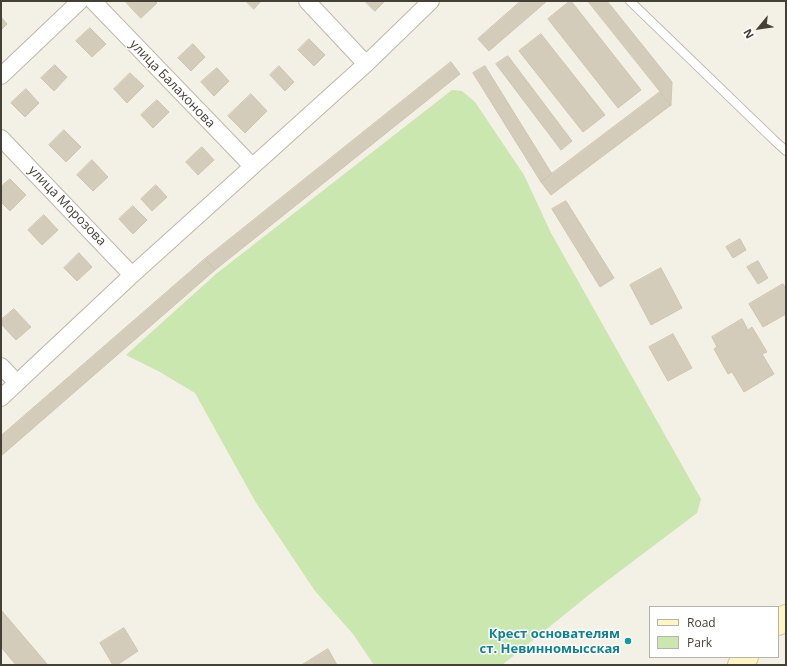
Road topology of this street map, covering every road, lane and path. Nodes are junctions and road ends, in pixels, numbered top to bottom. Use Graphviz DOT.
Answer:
graph roads {
  1 [pos="80,1"];
  2 [pos="93,1"];
  3 [pos="307,1"];
  4 [pos="431,1"];
  5 [pos="630,1"];
  6 [pos="366,64"];
  7 [pos="1,76"];
  8 [pos="1,138"];
  9 [pos="786,151"];
  10 [pos="252,166"];
  11 [pos="132,275"];
  12 [pos="1,366"];
  13 [pos="17,383"];
  14 [pos="1,398"];
  1 -- 7 [label="street"];
  2 -- 10 [label="street, улица Балахонова"];
  3 -- 6 [label="street"];
  4 -- 6 [label="street"];
  5 -- 9 [label="lane"];
  6 -- 10 [label="street"];
  8 -- 11 [label="street, улица Морозова"];
  10 -- 11 [label="street"];
  11 -- 13 [label="street"];
  12 -- 13 [label="street"];
  13 -- 14 [label="street"];
}
